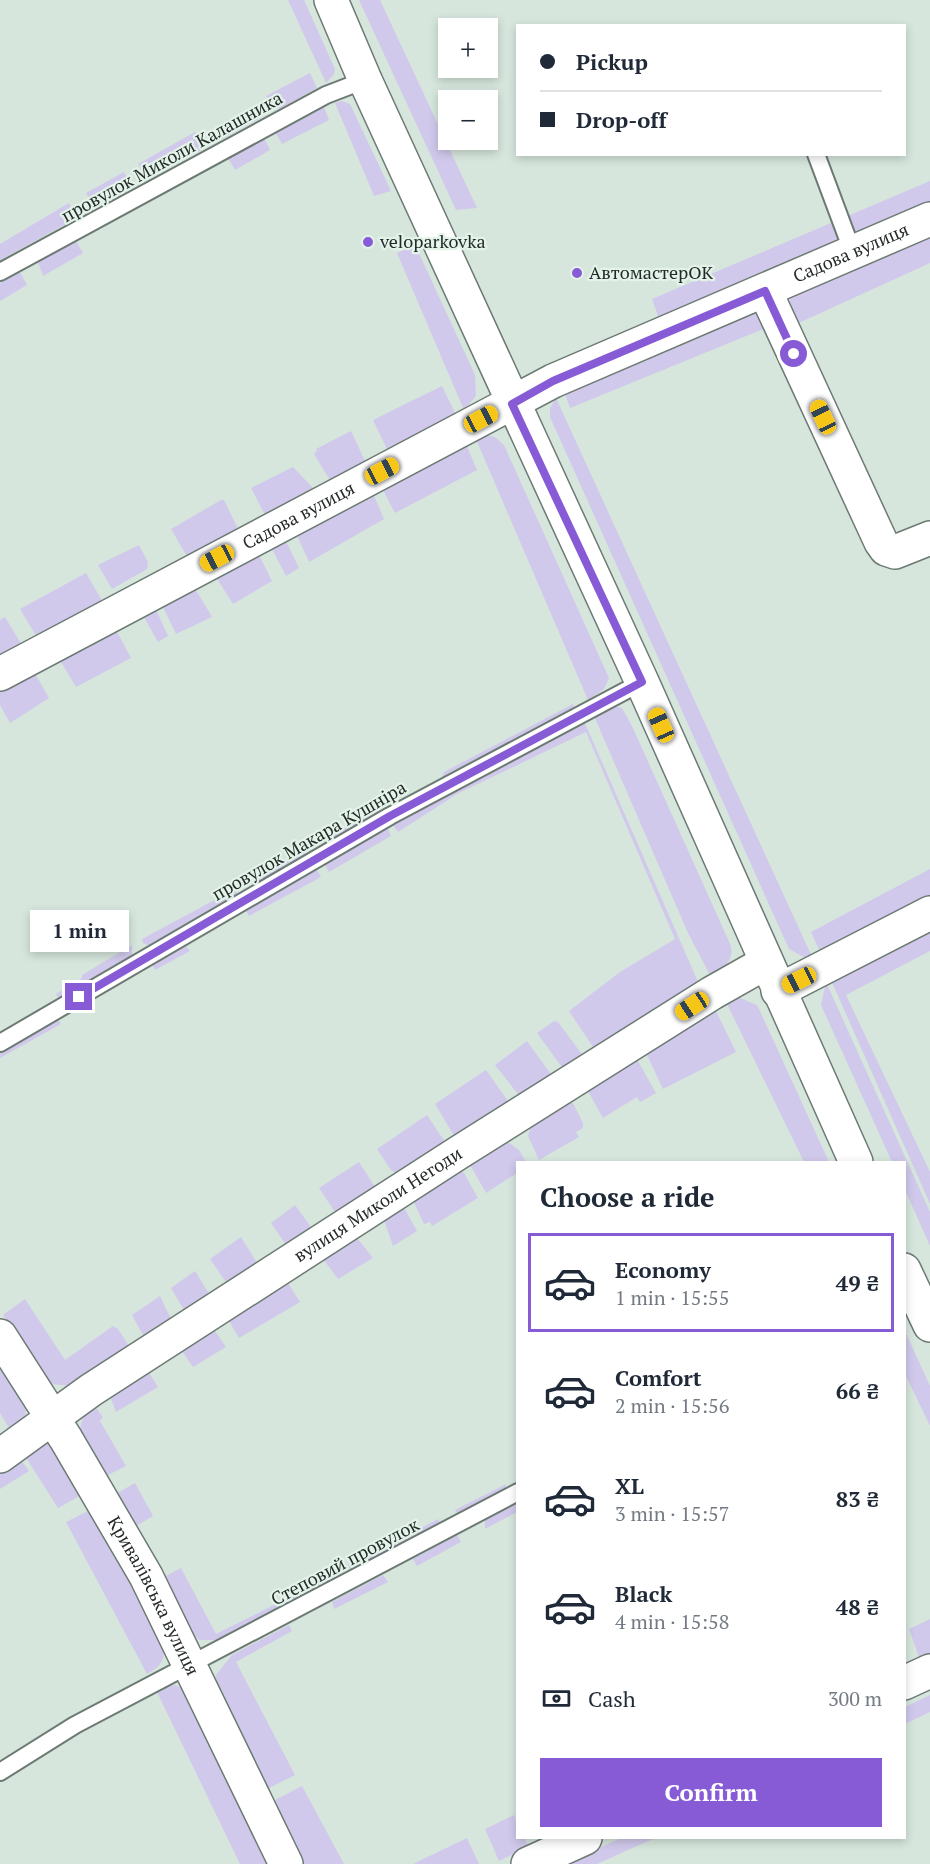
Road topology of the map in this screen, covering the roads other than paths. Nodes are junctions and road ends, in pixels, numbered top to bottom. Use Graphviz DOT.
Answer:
graph roads {
  1 [pos="332,0"];
  2 [pos="365,80"];
  3 [pos="817,156"];
  4 [pos="930,219"];
  5 [pos="853,253"];
  6 [pos="0,272"];
  7 [pos="765,291"];
  8 [pos="512,404"];
  9 [pos="930,538"];
  10 [pos="0,674"];
  11 [pos="642,682"];
  12 [pos="930,913"];
  13 [pos="771,977"];
  14 [pos="0,1042"];
  15 [pos="856,1161"];
  16 [pos="907,1282"];
  17 [pos="930,1325"];
  18 [pos="0,1336"];
  19 [pos="52,1419"];
  20 [pos="0,1456"];
  21 [pos="516,1493"];
  22 [pos="190,1666"];
  23 [pos="930,1671"];
  24 [pos="906,1682"];
  25 [pos="0,1772"];
  26 [pos="583,1839"];
  27 [pos="286,1864"];
  28 [pos="528,1864"];
  1 -- 2 [label="street"];
  2 -- 6 [label="lane, провулок Миколи Калашника"];
  2 -- 8 [label="street"];
  3 -- 5 [label="lane"];
  4 -- 5 [label="street, Садова вулиця"];
  5 -- 7 [label="street, Садова вулиця"];
  7 -- 8 [label="street, Садова вулиця"];
  7 -- 9 [label="street"];
  8 -- 10 [label="street, Садова вулиця"];
  8 -- 11 [label="street"];
  11 -- 13 [label="street"];
  11 -- 14 [label="lane, провулок Макара Кушніра"];
  12 -- 13 [label="street, вулиця Миколи Негоди"];
  13 -- 15 [label="street"];
  13 -- 19 [label="street, вулиця Миколи Негоди"];
  16 -- 17 [label="street"];
  18 -- 19 [label="street, Кривалівська вулиця"];
  19 -- 20 [label="street, вулиця Миколи Негоди"];
  19 -- 22 [label="street, Кривалівська вулиця"];
  21 -- 22 [label="lane, Степовий провулок"];
  22 -- 25 [label="lane, Степовий провулок"];
  22 -- 27 [label="street, Кривалівська вулиця"];
  23 -- 24 [label="street"];
  26 -- 28 [label="street"];
}
